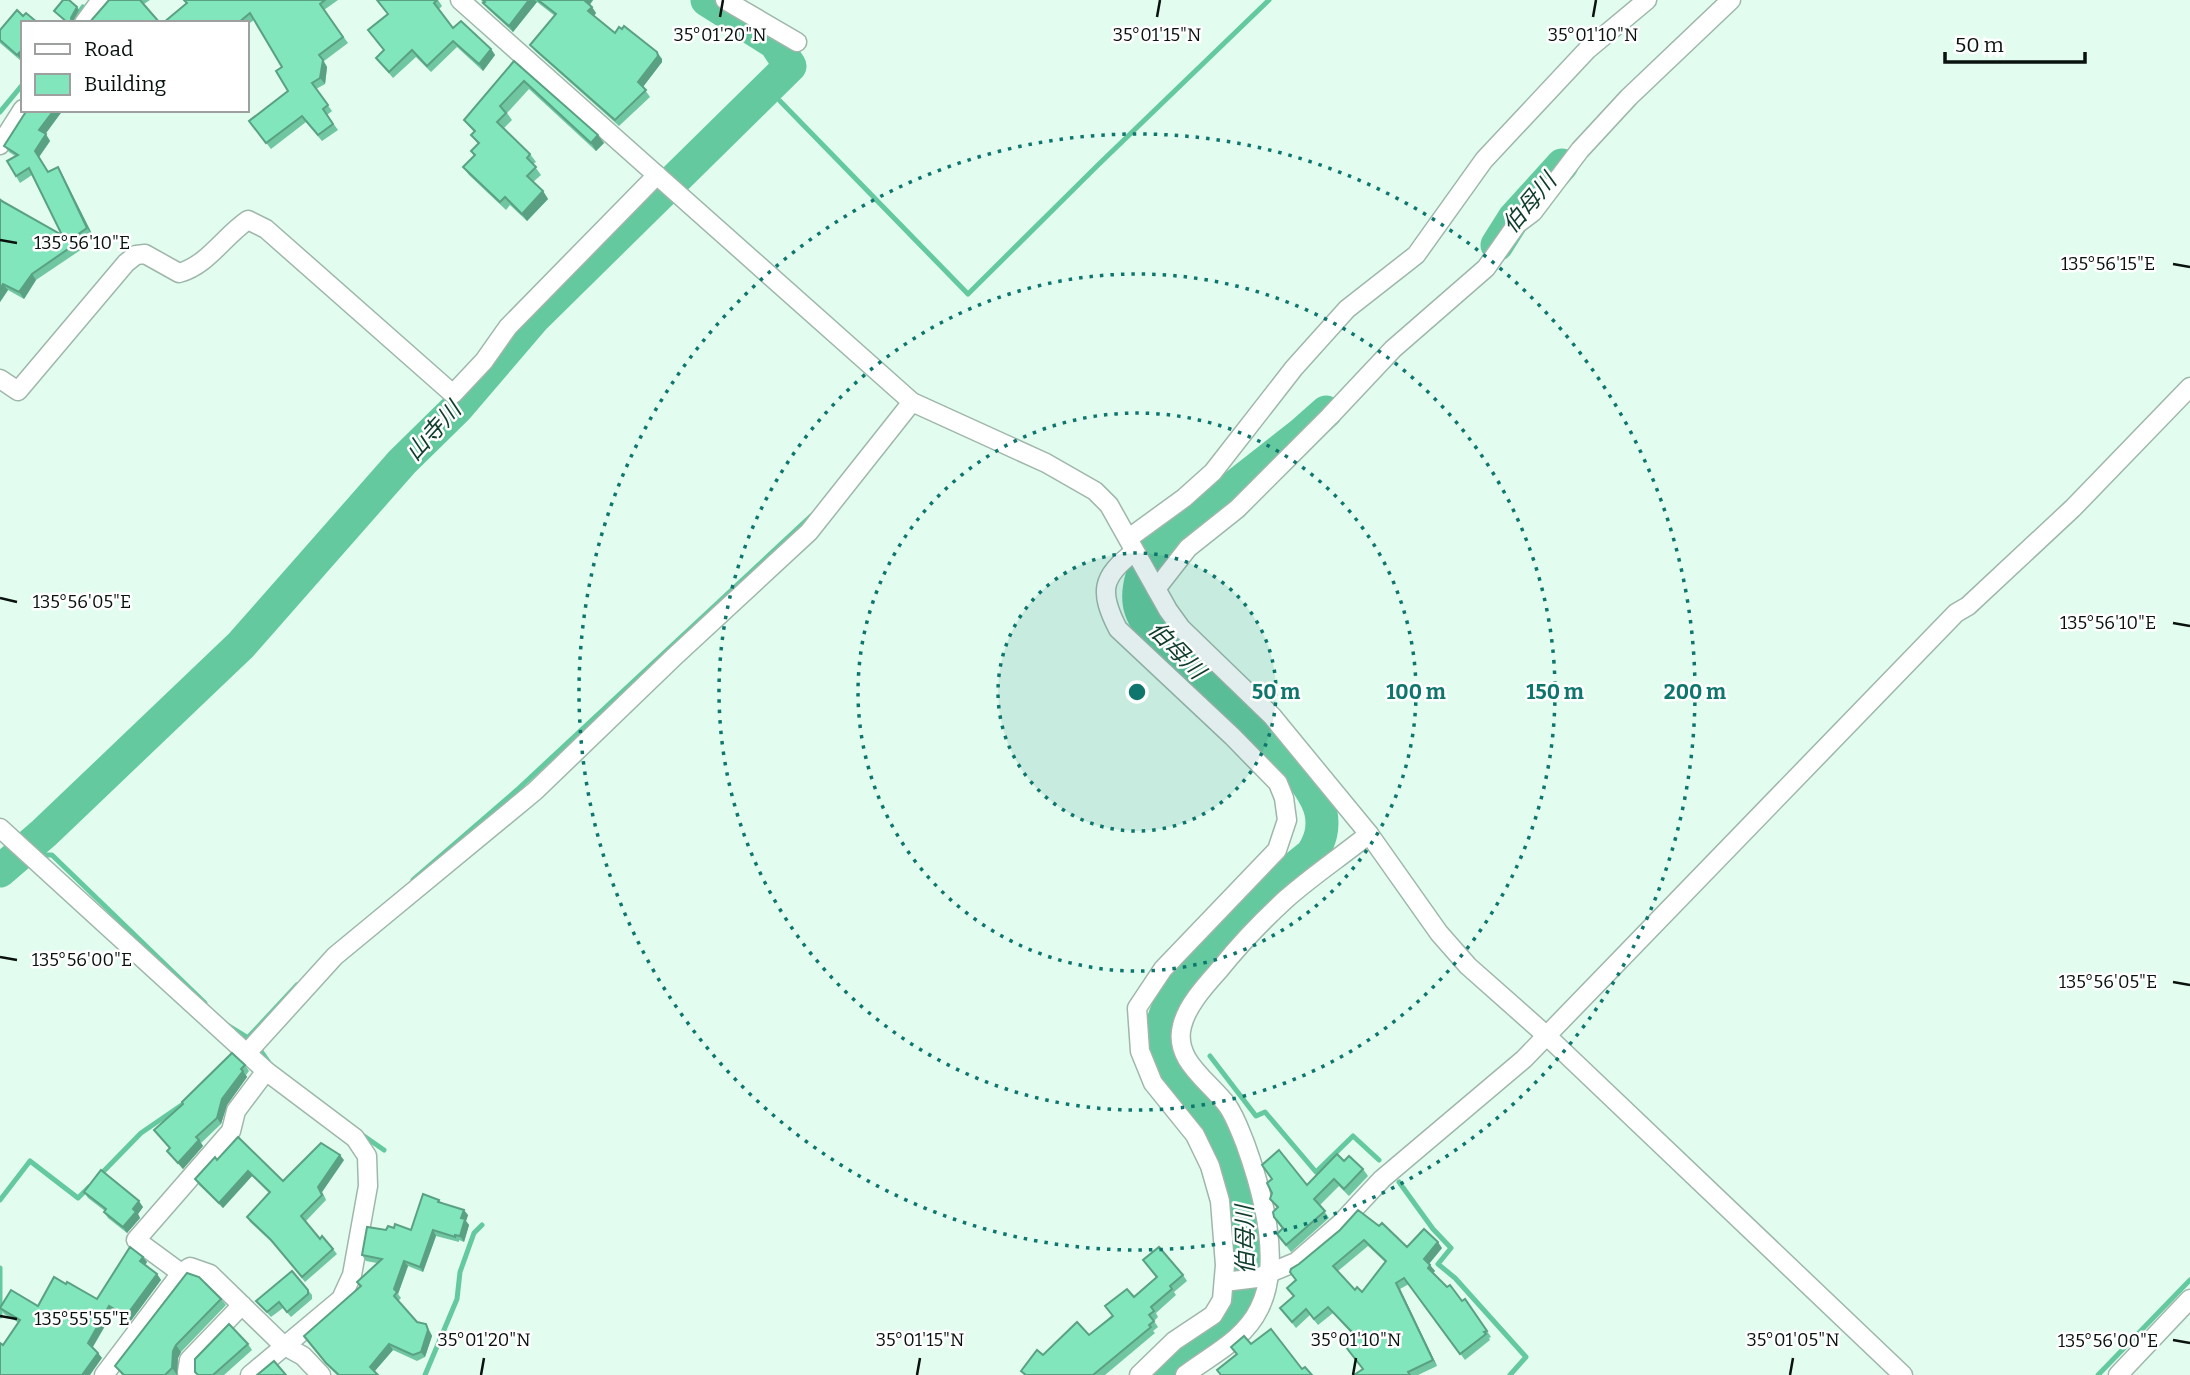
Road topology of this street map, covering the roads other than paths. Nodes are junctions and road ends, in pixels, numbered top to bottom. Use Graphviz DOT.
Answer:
graph roads {
  1 [pos="102,0"];
  2 [pos="460,0"];
  3 [pos="725,0"];
  4 [pos="1647,0"];
  5 [pos="1731,0"];
  6 [pos="86,21"];
  7 [pos="797,42"];
  8 [pos="21,112"];
  9 [pos="0,145"];
  10 [pos="657,176"];
  11 [pos="0,379"];
  12 [pos="2190,387"];
  13 [pos="912,402"];
  14 [pos="1132,545"];
  15 [pos="1156,589"];
  16 [pos="0,828"];
  17 [pos="1369,834"];
  18 [pos="1547,1036"];
  19 [pos="246,1054"];
  20 [pos="266,1072"];
  21 [pos="181,1273"];
  22 [pos="1263,1276"];
  23 [pos="1230,1282"];
  24 [pos="2190,1299"];
  25 [pos="242,1305"];
  26 [pos="283,1345"];
  27 [pos="104,1375"];
  28 [pos="189,1375"];
  29 [pos="250,1375"];
  30 [pos="321,1375"];
  31 [pos="1139,1375"];
  32 [pos="1185,1375"];
  33 [pos="1903,1375"];
  34 [pos="2118,1375"];
  1 -- 6 [label="street"];
  2 -- 10 [label="street"];
  3 -- 7 [label="street"];
  4 -- 14 [label="street"];
  5 -- 15 [label="street"];
  8 -- 9 [label="street"];
  10 -- 11 [label="street"];
  10 -- 13 [label="street"];
  12 -- 18 [label="street"];
  13 -- 14 [label="street"];
  13 -- 19 [label="street"];
  14 -- 15 [label="street"];
  14 -- 23 [label="street"];
  15 -- 17 [label="street"];
  16 -- 19 [label="street"];
  17 -- 18 [label="street"];
  17 -- 22 [label="street"];
  18 -- 22 [label="street"];
  18 -- 33 [label="street"];
  19 -- 20 [label="street"];
  20 -- 21 [label="street"];
  20 -- 26 [label="street"];
  21 -- 25 [label="street"];
  21 -- 27 [label="street"];
  22 -- 23 [label="street"];
  22 -- 32 [label="street"];
  23 -- 31 [label="street"];
  24 -- 34 [label="street"];
  25 -- 26 [label="street"];
  25 -- 28 [label="street"];
  26 -- 29 [label="street"];
  26 -- 30 [label="street"];
}
